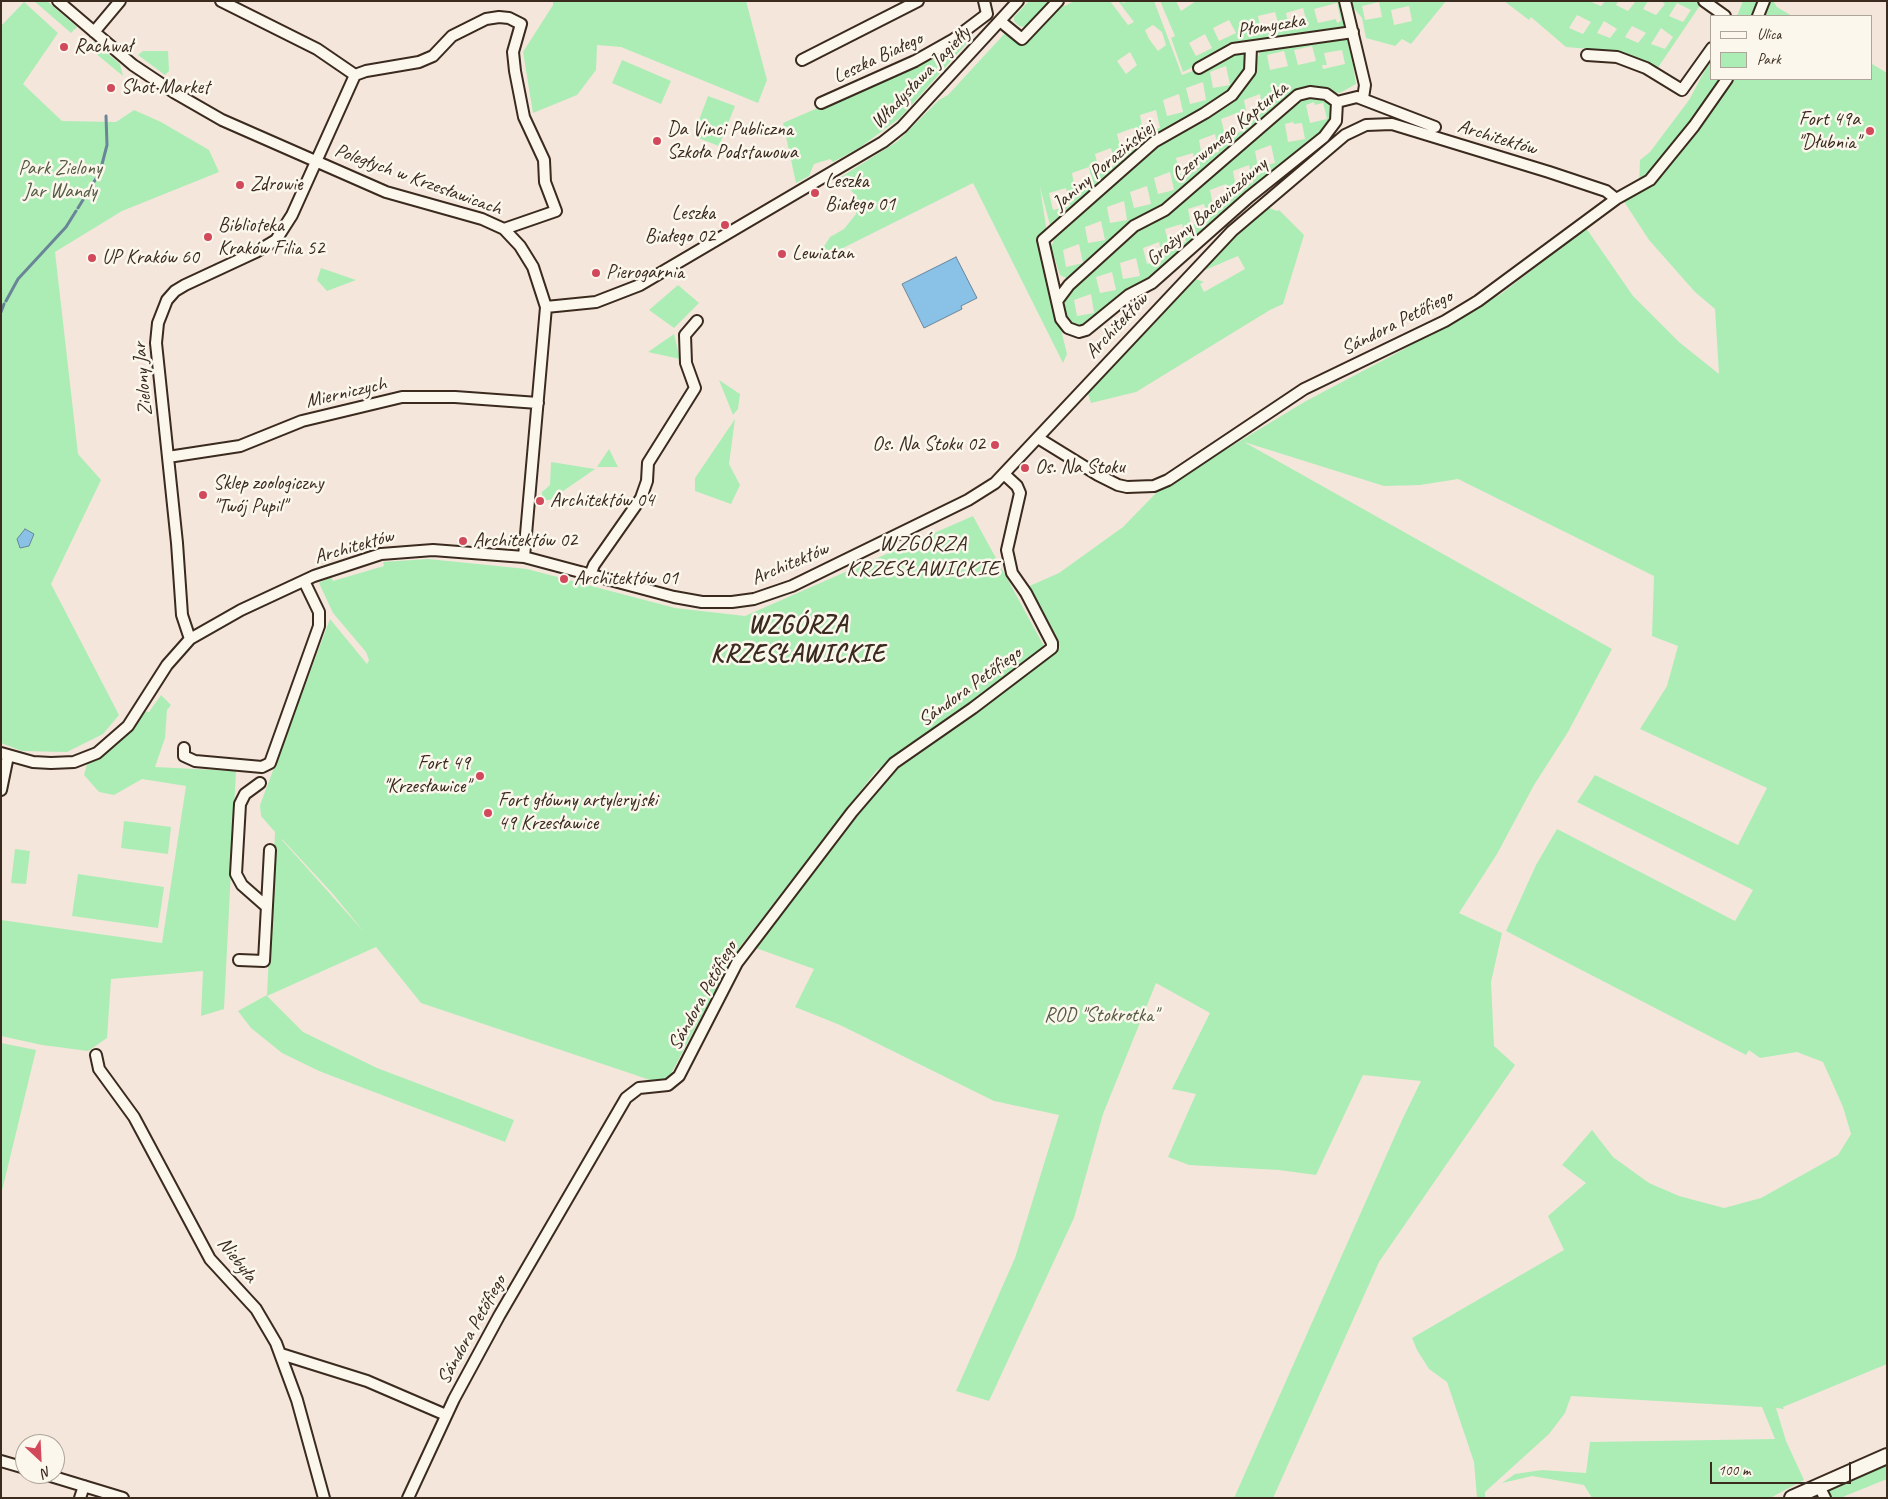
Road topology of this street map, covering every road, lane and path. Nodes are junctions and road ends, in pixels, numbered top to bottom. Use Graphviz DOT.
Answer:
graph roads {
  1 [pos="58,1"];
  2 [pos="120,1"];
  3 [pos="221,1"];
  4 [pos="918,1"];
  5 [pos="984,1"];
  6 [pos="1018,1"];
  7 [pos="1058,1"];
  8 [pos="1345,1"];
  9 [pos="1704,1"];
  10 [pos="1764,1"];
  11 [pos="1724,15"];
  12 [pos="1758,15"];
  13 [pos="1000,21"];
  14 [pos="94,32"];
  15 [pos="1353,32"];
  16 [pos="1251,48"];
  17 [pos="1710,51"];
  18 [pos="1587,56"];
  19 [pos="802,60"];
  20 [pos="1199,68"];
  21 [pos="355,75"];
  22 [pos="1726,80"];
  23 [pos="1363,98"];
  24 [pos="1337,102"];
  25 [pos="821,103"];
  26 [pos="1435,127"];
  27 [pos="316,162"];
  28 [pos="1616,199"];
  29 [pos="504,230"];
  30 [pos="1052,278"];
  31 [pos="1068,285"];
  32 [pos="1057,301"];
  33 [pos="546,307"];
  34 [pos="697,321"];
  35 [pos="1079,332"];
  36 [pos="538,403"];
  37 [pos="1038,438"];
  38 [pos="168,457"];
  39 [pos="1004,474"];
  40 [pos="524,557"];
  41 [pos="590,575"];
  42 [pos="304,581"];
  43 [pos="190,639"];
  44 [pos="184,748"];
  45 [pos="5,755"];
  46 [pos="260,784"];
  47 [pos="1,790"];
  48 [pos="270,850"];
  49 [pos="267,907"];
  50 [pos="239,960"];
  51 [pos="96,1055"];
  52 [pos="281,1354"];
  53 [pos="446,1415"];
  54 [pos="1887,1456"];
  55 [pos="1,1461"];
  56 [pos="15,1465"];
  57 [pos="65,1480"];
  58 [pos="84,1486"];
  59 [pos="1822,1492"];
  60 [pos="80,1498"];
  61 [pos="124,1498"];
  62 [pos="324,1498"];
  63 [pos="408,1498"];
  64 [pos="1792,1498"];
  1 -- 14 [label="street, Poległych w Krzesławicach"];
  2 -- 14 [label="street"];
  3 -- 21 [label="street"];
  4 -- 19 [label="street"];
  5 -- 25 [label="street, Leszka Białego"];
  6 -- 13 [label="street, Władysława Jagiełły"];
  7 -- 13 [label="street"];
  8 -- 15 [label="street"];
  9 -- 11 [label="street"];
  10 -- 12 [label="street"];
  13 -- 33 [label="street, Władysława Jagiełły"];
  14 -- 27 [label="street, Poległych w Krzesławicach"];
  15 -- 16 [label="street, Płomyczka"];
  15 -- 23 [label="street"];
  16 -- 20 [label="street, Płomyczka"];
  16 -- 30 [label="street, Janiny Porazińskiej"];
  17 -- 18 [label="street"];
  21 -- 27 [label="street, Zielony Jar"];
  21 -- 29 [label="street"];
  22 -- 28 [label="street, Sándora Petőfiego"];
  23 -- 24 [label="street"];
  23 -- 26 [label="street"];
  24 -- 31 [label="street, Czerwonego Kapturka"];
  24 -- 35 [label="street, Grażyny Bacewiczówny"];
  27 -- 29 [label="street, Poległych w Krzesławicach"];
  27 -- 38 [label="street, Zielony Jar"];
  28 -- 37 [label="street, Sándora Petőfiego"];
  28 -- 37 [label="street, Architektów"];
  29 -- 33 [label="street, Poległych w Krzesławicach"];
  30 -- 31 [label="street"];
  30 -- 32 [label="street, Janiny Porazińskiej"];
  31 -- 32 [label="street, Czerwonego Kapturka"];
  32 -- 35 [label="street, Janiny Porazińskiej"];
  33 -- 36 [label="street, Poległych w Krzesławicach"];
  34 -- 41 [label="street"];
  36 -- 38 [label="street, Mierniczych"];
  36 -- 40 [label="street, Poległych w Krzesławicach"];
  37 -- 39 [label="street, Architektów"];
  38 -- 43 [label="street, Zielony Jar"];
  39 -- 41 [label="street, Architektów"];
  39 -- 53 [label="street, Sándora Petőfiego"];
  40 -- 41 [label="street, Architektów"];
  40 -- 42 [label="street, Architektów"];
  42 -- 43 [label="street, Architektów"];
  42 -- 44 [label="street"];
  43 -- 45 [label="street, Architektów"];
  45 -- 47 [label="street"];
  46 -- 49 [label="street"];
  48 -- 49 [label="street"];
  49 -- 50 [label="street"];
  51 -- 52 [label="street, Niebyła"];
  52 -- 53 [label="street"];
  52 -- 62 [label="street, Niebyła"];
  53 -- 63 [label="street, Sándora Petőfiego"];
  54 -- 59 [label="street"];
  55 -- 56 [label="street"];
  57 -- 58 [label="street"];
  58 -- 60 [label="street"];
  58 -- 61 [label="street"];
  59 -- 64 [label="street"];
}
